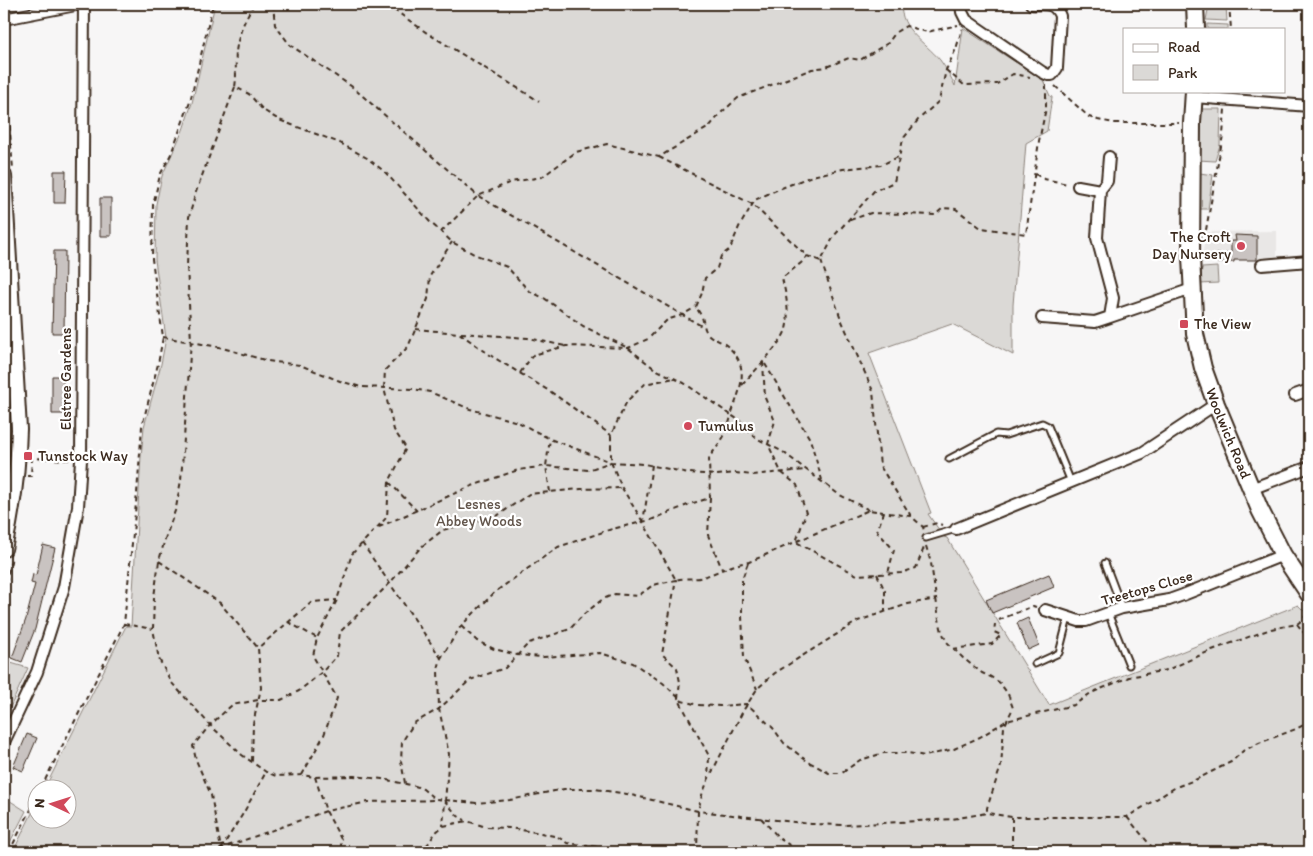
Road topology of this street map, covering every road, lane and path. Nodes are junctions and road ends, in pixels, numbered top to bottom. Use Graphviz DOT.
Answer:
graph roads {
  1 [pos="80,4"];
  2 [pos="84,4"];
  3 [pos="213,4"];
  4 [pos="254,4"];
  5 [pos="273,4"];
  6 [pos="386,4"];
  7 [pos="961,4"];
  8 [pos="1031,4"];
  9 [pos="1195,4"];
  10 [pos="1229,4"];
  11 [pos="4,19"];
  12 [pos="1196,28"];
  13 [pos="1231,28"];
  14 [pos="4,63"];
  15 [pos="946,70"];
  16 [pos="1048,75"];
  17 [pos="1033,78"];
  18 [pos="5,87"];
  19 [pos="235,87"];
  20 [pos="1194,94"];
  21 [pos="1226,100"];
  22 [pos="539,101"];
  23 [pos="1309,106"];
  24 [pos="1192,123"];
  25 [pos="11,152"];
  26 [pos="4,153"];
  27 [pos="659,157"];
  28 [pos="898,157"];
  29 [pos="1109,157"];
  30 [pos="12,162"];
  31 [pos="1034,174"];
  32 [pos="4,176"];
  33 [pos="1078,186"];
  34 [pos="1100,190"];
  35 [pos="478,196"];
  36 [pos="752,204"];
  37 [pos="849,221"];
  38 [pos="1205,231"];
  39 [pos="441,232"];
  40 [pos="452,242"];
  41 [pos="807,256"];
  42 [pos="821,261"];
  43 [pos="1309,261"];
  44 [pos="1262,265"];
  45 [pos="1192,290"];
  46 [pos="696,307"];
  47 [pos="682,315"];
  48 [pos="1110,317"];
  49 [pos="1042,318"];
  50 [pos="705,328"];
  51 [pos="416,329"];
  52 [pos="459,333"];
  53 [pos="163,337"];
  54 [pos="191,341"];
  55 [pos="566,346"];
  56 [pos="628,348"];
  57 [pos="763,362"];
  58 [pos="9,363"];
  59 [pos="520,373"];
  60 [pos="674,378"];
  61 [pos="742,385"];
  62 [pos="384,388"];
  63 [pos="1309,390"];
  64 [pos="1295,395"];
  65 [pos="1216,404"];
  66 [pos="730,415"];
  67 [pos="611,435"];
  68 [pos="550,439"];
  69 [pos="768,444"];
  70 [pos="949,459"];
  71 [pos="81,460"];
  72 [pos="611,462"];
  73 [pos="652,465"];
  74 [pos="546,466"];
  75 [pos="1309,467"];
  76 [pos="805,470"];
  77 [pos="781,472"];
  78 [pos="710,474"];
  79 [pos="29,476"];
  80 [pos="822,481"];
  81 [pos="389,482"];
  82 [pos="1071,482"];
  83 [pos="622,488"];
  84 [pos="1251,489"];
  85 [pos="550,492"];
  86 [pos="710,498"];
  87 [pos="869,510"];
  88 [pos="417,511"];
  89 [pos="884,512"];
  90 [pos="911,516"];
  91 [pos="643,522"];
  92 [pos="377,527"];
  93 [pos="956,529"];
  94 [pos="926,538"];
  95 [pos="796,542"];
  96 [pos="362,543"];
  97 [pos="4,549"];
  98 [pos="1283,555"];
  99 [pos="159,561"];
  100 [pos="749,562"];
  101 [pos="1106,563"];
  102 [pos="10,569"];
  103 [pos="722,569"];
  104 [pos="877,574"];
  105 [pos="888,574"];
  106 [pos="5,579"];
  107 [pos="676,580"];
  108 [pos="389,584"];
  109 [pos="4,591"];
  110 [pos="1309,594"];
  111 [pos="937,599"];
  112 [pos="337,600"];
  113 [pos="1122,608"];
  114 [pos="1045,610"];
  115 [pos="885,611"];
  116 [pos="1309,612"];
  117 [pos="1108,613"];
  118 [pos="1068,618"];
  119 [pos="998,620"];
  120 [pos="288,622"];
  121 [pos="124,624"];
  122 [pos="995,624"];
  123 [pos="1296,624"];
  124 [pos="461,626"];
  125 [pos="153,629"];
  126 [pos="317,638"];
  127 [pos="1309,639"];
  128 [pos="258,648"];
  129 [pos="953,649"];
  130 [pos="517,655"];
  131 [pos="441,658"];
  132 [pos="1035,664"];
  133 [pos="1128,665"];
  134 [pos="322,672"];
  135 [pos="757,689"];
  136 [pos="678,698"];
  137 [pos="258,700"];
  138 [pos="748,704"];
  139 [pos="439,710"];
  140 [pos="1006,721"];
  141 [pos="1309,722"];
  142 [pos="210,725"];
  143 [pos="4,742"];
  144 [pos="252,762"];
  145 [pos="266,772"];
  146 [pos="302,775"];
  147 [pos="315,777"];
  148 [pos="46,778"];
  149 [pos="708,780"];
  150 [pos="405,784"];
  151 [pos="444,800"];
  152 [pos="326,811"];
  153 [pos="698,811"];
  154 [pos="987,813"];
  155 [pos="28,815"];
  156 [pos="1012,817"];
  157 [pos="1127,817"];
  158 [pos="761,818"];
  159 [pos="467,821"];
  160 [pos="443,826"];
  161 [pos="221,849"];
  162 [pos="9,852"];
  163 [pos="211,852"];
  164 [pos="223,852"];
  165 [pos="340,852"];
  166 [pos="419,852"];
  167 [pos="619,852"];
  168 [pos="697,852"];
  169 [pos="800,852"];
  170 [pos="1014,852"];
  171 [pos="1156,852"];
  1 -- 11 [label="street"];
  2 -- 71 [label="street, Elstree Gardens"];
  3 -- 53 [label="path"];
  4 -- 19 [label="path"];
  5 -- 35 [label="path"];
  6 -- 22 [label="path"];
  7 -- 16 [label="street"];
  8 -- 16 [label="street"];
  9 -- 12 [label="main road"];
  10 -- 13 [label="path"];
  14 -- 18 [label="path"];
  15 -- 17 [label="path"];
  15 -- 27 [label="path"];
  15 -- 28 [label="path"];
  16 -- 24 [label="path"];
  16 -- 31 [label="path"];
  18 -- 25 [label="path"];
  19 -- 39 [label="path"];
  19 -- 54 [label="path"];
  20 -- 21 [label="street"];
  20 -- 24 [label="main road, Woolwich Road"];
  21 -- 23 [label="street"];
  21 -- 38 [label="path"];
  24 -- 45 [label="main road, Woolwich Road"];
  25 -- 26 [label="path"];
  25 -- 30 [label="path"];
  27 -- 35 [label="path"];
  27 -- 36 [label="path"];
  28 -- 36 [label="path"];
  28 -- 37 [label="path"];
  29 -- 34 [label="street"];
  31 -- 33 [label="path"];
  31 -- 37 [label="path"];
  32 -- 58 [label="main road"];
  33 -- 34 [label="street"];
  34 -- 48 [label="street"];
  35 -- 39 [label="path"];
  35 -- 47 [label="path"];
  36 -- 41 [label="path"];
  36 -- 46 [label="path"];
  37 -- 42 [label="path"];
  39 -- 40 [label="path"];
  40 -- 51 [label="path"];
  40 -- 56 [label="path"];
  41 -- 42 [label="path"];
  41 -- 57 [label="path"];
  42 -- 90 [label="path"];
  43 -- 44 [label="street"];
  45 -- 48 [label="street"];
  45 -- 65 [label="main road, Woolwich Road"];
  46 -- 47 [label="path"];
  46 -- 50 [label="path"];
  47 -- 50 [label="path"];
  47 -- 56 [label="path"];
  48 -- 49 [label="street"];
  50 -- 61 [label="path"];
  51 -- 52 [label="path"];
  51 -- 62 [label="path"];
  52 -- 55 [label="path"];
  52 -- 59 [label="path"];
  53 -- 54 [label="path"];
  53 -- 121 [label="path"];
  54 -- 62 [label="path"];
  54 -- 99 [label="path"];
  55 -- 56 [label="path"];
  55 -- 59 [label="path"];
  56 -- 60 [label="path"];
  57 -- 61 [label="path"];
  57 -- 69 [label="path"];
  57 -- 80 [label="path"];
  58 -- 97 [label="main road"];
  59 -- 67 [label="path"];
  60 -- 66 [label="path"];
  60 -- 67 [label="path"];
  61 -- 66 [label="path"];
  62 -- 68 [label="path"];
  62 -- 81 [label="path"];
  63 -- 64 [label="street"];
  65 -- 82 [label="street"];
  65 -- 84 [label="main road, Woolwich Road"];
  66 -- 69 [label="path"];
  66 -- 78 [label="path"];
  67 -- 72 [label="path"];
  68 -- 72 [label="path"];
  68 -- 74 [label="path"];
  69 -- 76 [label="path"];
  69 -- 77 [label="path"];
  70 -- 82 [label="lane"];
  71 -- 79 [label="path"];
  71 -- 143 [label="street, Elstree Gardens"];
  72 -- 73 [label="path"];
  72 -- 74 [label="path"];
  72 -- 83 [label="path"];
  73 -- 78 [label="path"];
  73 -- 91 [label="path"];
  74 -- 85 [label="path"];
  74 -- 88 [label="path"];
  75 -- 84 [label="street"];
  76 -- 77 [label="path"];
  76 -- 80 [label="path"];
  77 -- 78 [label="path"];
  77 -- 95 [label="path"];
  78 -- 86 [label="path"];
  80 -- 87 [label="path"];
  81 -- 88 [label="path"];
  81 -- 92 [label="path"];
  82 -- 93 [label="street"];
  83 -- 85 [label="path"];
  83 -- 91 [label="path"];
  84 -- 98 [label="main road, Woolwich Road"];
  85 -- 108 [label="path"];
  86 -- 91 [label="path"];
  86 -- 103 [label="path"];
  87 -- 89 [label="path"];
  87 -- 95 [label="path"];
  88 -- 92 [label="path"];
  89 -- 90 [label="path"];
  89 -- 105 [label="path"];
  90 -- 94 [label="path"];
  91 -- 107 [label="path"];
  91 -- 124 [label="path"];
  92 -- 96 [label="path"];
  93 -- 94 [label="lane"];
  95 -- 100 [label="path"];
  95 -- 104 [label="path"];
  96 -- 108 [label="path"];
  96 -- 112 [label="path"];
  98 -- 110 [label="main road, Woolwich Road"];
  98 -- 113 [label="street, Treetops Close"];
  99 -- 125 [label="path"];
  99 -- 128 [label="path"];
  100 -- 103 [label="path"];
  100 -- 135 [label="path"];
  101 -- 113 [label="lane"];
  102 -- 106 [label="path"];
  103 -- 107 [label="path"];
  104 -- 105 [label="path"];
  104 -- 115 [label="path"];
  105 -- 111 [label="path"];
  106 -- 109 [label="path"];
  107 -- 130 [label="path"];
  107 -- 136 [label="path"];
  108 -- 131 [label="path"];
  108 -- 134 [label="path"];
  111 -- 115 [label="path"];
  111 -- 129 [label="path"];
  112 -- 120 [label="path"];
  112 -- 126 [label="path"];
  113 -- 117 [label="street, Treetops Close"];
  114 -- 118 [label="street, Treetops Close"];
  114 -- 119 [label="path"];
  115 -- 135 [label="path"];
  116 -- 123 [label="path"];
  117 -- 118 [label="street, Treetops Close"];
  117 -- 133 [label="lane"];
  118 -- 132 [label="lane"];
  120 -- 126 [label="path"];
  120 -- 128 [label="path"];
  121 -- 125 [label="path"];
  121 -- 148 [label="path"];
  122 -- 129 [label="path"];
  123 -- 127 [label="path"];
  123 -- 140 [label="path"];
  124 -- 130 [label="path"];
  124 -- 131 [label="path"];
  125 -- 142 [label="path"];
  126 -- 134 [label="path"];
  128 -- 137 [label="path"];
  129 -- 140 [label="path"];
  130 -- 136 [label="path"];
  130 -- 139 [label="path"];
  131 -- 139 [label="path"];
  134 -- 137 [label="path"];
  134 -- 146 [label="path"];
  135 -- 138 [label="path"];
  136 -- 138 [label="path"];
  136 -- 149 [label="path"];
  137 -- 142 [label="path"];
  137 -- 144 [label="path"];
  138 -- 140 [label="path"];
  138 -- 149 [label="path"];
  139 -- 150 [label="path"];
  139 -- 151 [label="path"];
  140 -- 154 [label="path"];
  141 -- 157 [label="path"];
  142 -- 144 [label="path"];
  142 -- 161 [label="path"];
  144 -- 145 [label="path"];
  145 -- 146 [label="path"];
  145 -- 161 [label="path"];
  146 -- 147 [label="path"];
  147 -- 150 [label="path"];
  147 -- 152 [label="path"];
  149 -- 153 [label="path"];
  150 -- 151 [label="path"];
  151 -- 152 [label="path"];
  151 -- 153 [label="path"];
  151 -- 159 [label="path"];
  151 -- 160 [label="path"];
  152 -- 161 [label="path"];
  152 -- 165 [label="path"];
  153 -- 158 [label="path"];
  153 -- 168 [label="path"];
  154 -- 156 [label="path"];
  154 -- 158 [label="path"];
  155 -- 162 [label="path"];
  156 -- 157 [label="path"];
  156 -- 170 [label="path"];
  157 -- 171 [label="path"];
  158 -- 169 [label="path"];
  159 -- 160 [label="path"];
  159 -- 167 [label="path"];
  160 -- 166 [label="path"];
  161 -- 163 [label="path"];
  161 -- 164 [label="path"];
}
